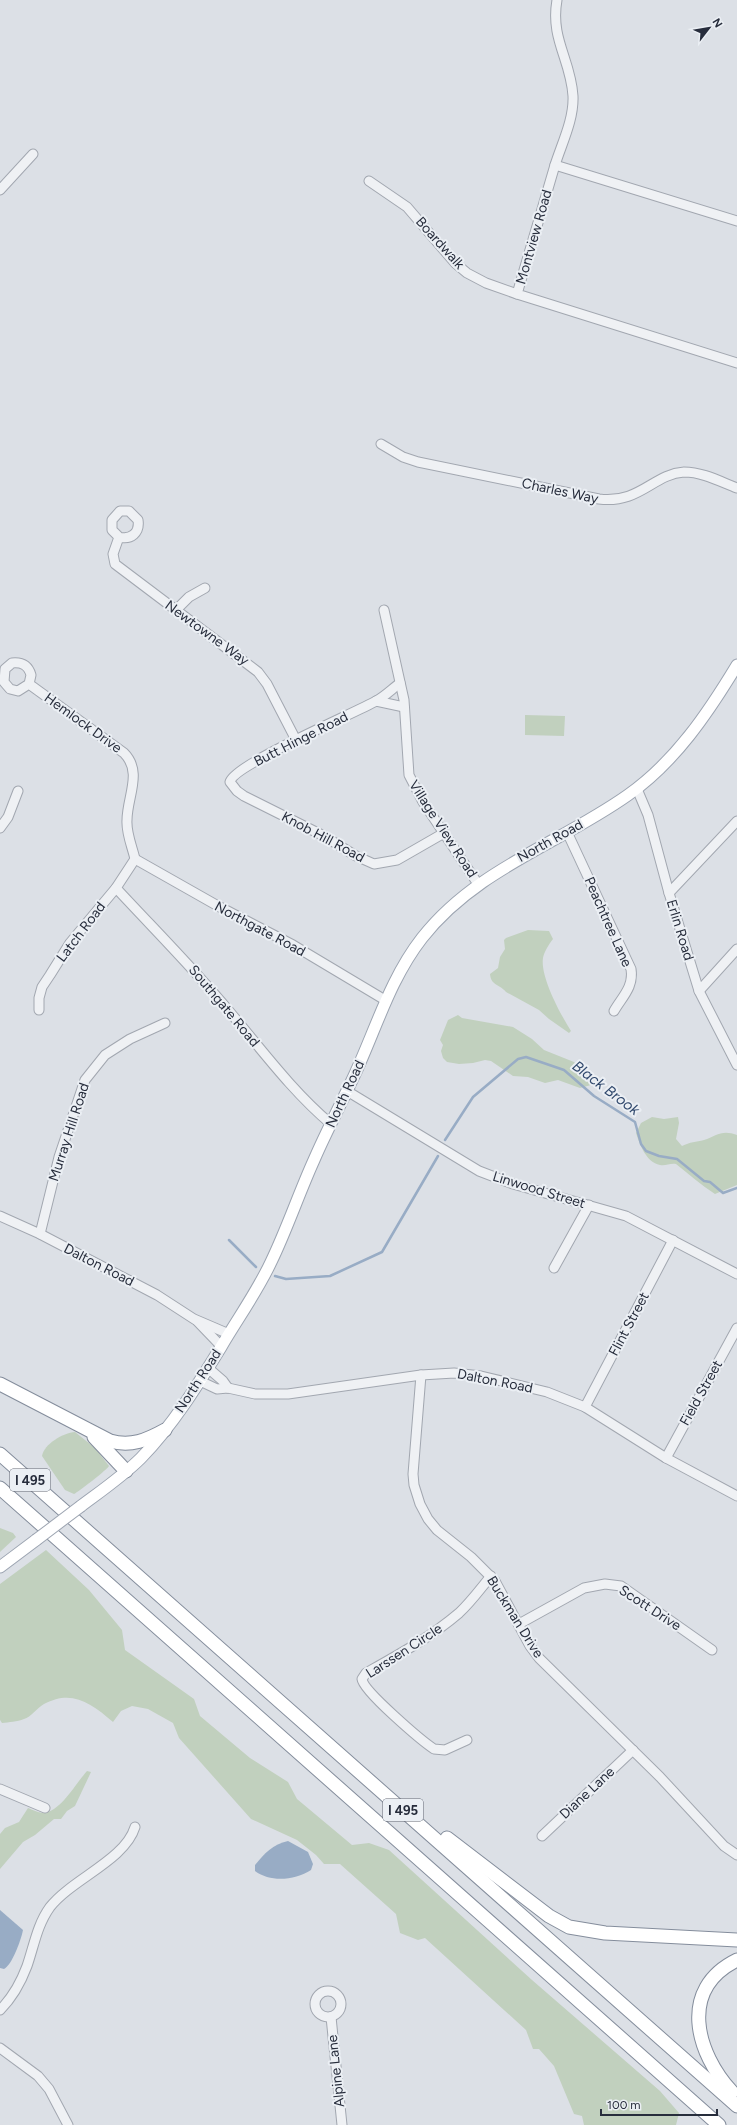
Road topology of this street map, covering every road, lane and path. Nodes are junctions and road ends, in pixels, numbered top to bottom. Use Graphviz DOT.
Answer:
graph roads {
  1 [pos="557,0"];
  2 [pos="33,154"];
  3 [pos="555,165"];
  4 [pos="369,181"];
  5 [pos="0,190"];
  6 [pos="737,221"];
  7 [pos="517,294"];
  8 [pos="737,363"];
  9 [pos="381,444"];
  10 [pos="737,488"];
  11 [pos="119,537"];
  12 [pos="205,588"];
  13 [pos="176,610"];
  14 [pos="384,610"];
  15 [pos="737,664"];
  16 [pos="400,683"];
  17 [pos="29,684"];
  18 [pos="376,701"];
  19 [pos="404,707"];
  20 [pos="296,740"];
  21 [pos="230,781"];
  22 [pos="637,789"];
  23 [pos="18,791"];
  24 [pos="737,821"];
  25 [pos="0,828"];
  26 [pos="567,832"];
  27 [pos="444,833"];
  28 [pos="135,859"];
  29 [pos="478,884"];
  30 [pos="116,888"];
  31 [pos="669,893"];
  32 [pos="737,949"];
  33 [pos="699,992"];
  34 [pos="385,1000"];
  35 [pos="39,1010"];
  36 [pos="614,1011"];
  37 [pos="165,1023"];
  38 [pos="737,1066"];
  39 [pos="348,1091"];
  40 [pos="331,1124"];
  41 [pos="589,1205"];
  42 [pos="0,1216"];
  43 [pos="40,1234"];
  44 [pos="673,1240"];
  45 [pos="554,1268"];
  46 [pos="737,1274"];
  47 [pos="194,1319"];
  48 [pos="737,1328"];
  49 [pos="229,1334"];
  50 [pos="221,1346"];
  51 [pos="208,1368"];
  52 [pos="421,1375"];
  53 [pos="200,1382"];
  54 [pos="0,1384"];
  55 [pos="228,1388"];
  56 [pos="585,1407"];
  57 [pos="83,1428"];
  58 [pos="165,1430"];
  59 [pos="0,1454"];
  60 [pos="666,1458"];
  61 [pos="126,1471"];
  62 [pos="0,1488"];
  63 [pos="737,1496"];
  64 [pos="0,1567"];
  65 [pos="491,1576"];
  66 [pos="519,1624"];
  67 [pos="712,1650"];
  68 [pos="467,1740"];
  69 [pos="330,1745"];
  70 [pos="633,1750"];
  71 [pos="0,1789"];
  72 [pos="45,1808"];
  73 [pos="135,1827"];
  74 [pos="542,1836"];
  75 [pos="737,1855"];
  76 [pos="737,1940"];
  77 [pos="737,1960"];
  78 [pos="0,2010"];
  79 [pos="331,2017"];
  80 [pos="0,2048"];
  81 [pos="734,2101"];
  82 [pos="713,2123"];
  83 [pos="68,2125"];
  84 [pos="342,2125"];
  1 -- 3 [label="street, Montview Road"];
  2 -- 5 [label="street"];
  3 -- 6 [label="street"];
  3 -- 7 [label="street, Montview Road"];
  4 -- 7 [label="street, Boardwalk"];
  7 -- 8 [label="street, Montview Road"];
  9 -- 10 [label="street, Charles Way"];
  11 -- 13 [label="street, Newtowne Way"];
  12 -- 13 [label="street"];
  13 -- 20 [label="street, Newtowne Way"];
  14 -- 16 [label="street, Village View Road"];
  15 -- 22 [label="main road, North Road"];
  16 -- 18 [label="street, Butt Hinge Road"];
  16 -- 19 [label="street, Village View Road"];
  17 -- 28 [label="street, Hemlock Drive"];
  18 -- 19 [label="street"];
  18 -- 20 [label="street, Butt Hinge Road"];
  19 -- 27 [label="street, Village View Road"];
  20 -- 21 [label="street, Butt Hinge Road"];
  21 -- 27 [label="street, Knob Hill Road"];
  22 -- 26 [label="main road, North Road"];
  22 -- 31 [label="street, Erlin Road"];
  23 -- 25 [label="street"];
  24 -- 31 [label="street"];
  26 -- 29 [label="main road, North Road"];
  26 -- 36 [label="street, Peachtree Lane"];
  27 -- 29 [label="street, Village View Road"];
  28 -- 30 [label="street, Latch Road"];
  28 -- 34 [label="street, Northgate Road"];
  29 -- 34 [label="main road, North Road"];
  30 -- 35 [label="street, Latch Road"];
  30 -- 40 [label="street, Southgate Road"];
  31 -- 33 [label="street, Erlin Road"];
  32 -- 33 [label="street"];
  33 -- 38 [label="street, Erlin Road"];
  34 -- 39 [label="main road, North Road"];
  37 -- 43 [label="street, Murray Hill Road"];
  39 -- 40 [label="main road, North Road"];
  39 -- 41 [label="street, Linwood Street"];
  40 -- 49 [label="main road, North Road"];
  41 -- 44 [label="street, Linwood Street"];
  41 -- 45 [label="street"];
  42 -- 43 [label="street, Dalton Road"];
  43 -- 47 [label="street, Dalton Road"];
  44 -- 46 [label="street, Linwood Street"];
  44 -- 56 [label="street, Flint Street"];
  47 -- 49 [label="street, Dalton Road"];
  47 -- 50 [label="street, Dalton Road"];
  48 -- 60 [label="street, Field Street"];
  49 -- 50 [label="main road, North Road"];
  50 -- 51 [label="main road, North Road"];
  51 -- 53 [label="main road, North Road"];
  51 -- 55 [label="street"];
  52 -- 55 [label="street, Dalton Road"];
  52 -- 56 [label="street, Dalton Road"];
  52 -- 65 [label="street, Buckman Drive"];
  53 -- 55 [label="street, Dalton Road"];
  53 -- 58 [label="main road, North Road"];
  54 -- 57 [label="highway"];
  56 -- 60 [label="street, Dalton Road"];
  57 -- 58 [label="highway"];
  57 -- 61 [label="highway"];
  58 -- 61 [label="main road, North Road"];
  59 -- 69 [label="highway, I 495"];
  60 -- 63 [label="street, Dalton Road"];
  61 -- 64 [label="main road, North Road, bridge"];
  62 -- 82 [label="highway, I 495"];
  65 -- 66 [label="street, Buckman Drive"];
  65 -- 68 [label="street, Larssen Circle"];
  66 -- 67 [label="street, Scott Drive"];
  66 -- 70 [label="street, Buckman Drive"];
  69 -- 76 [label="highway"];
  69 -- 81 [label="highway, I 495"];
  70 -- 74 [label="street, Diane Lane"];
  70 -- 75 [label="street, Buckman Drive"];
  71 -- 72 [label="street"];
  73 -- 78 [label="street"];
  77 -- 81 [label="highway"];
  79 -- 84 [label="street, Alpine Lane"];
  80 -- 83 [label="street"];
}
